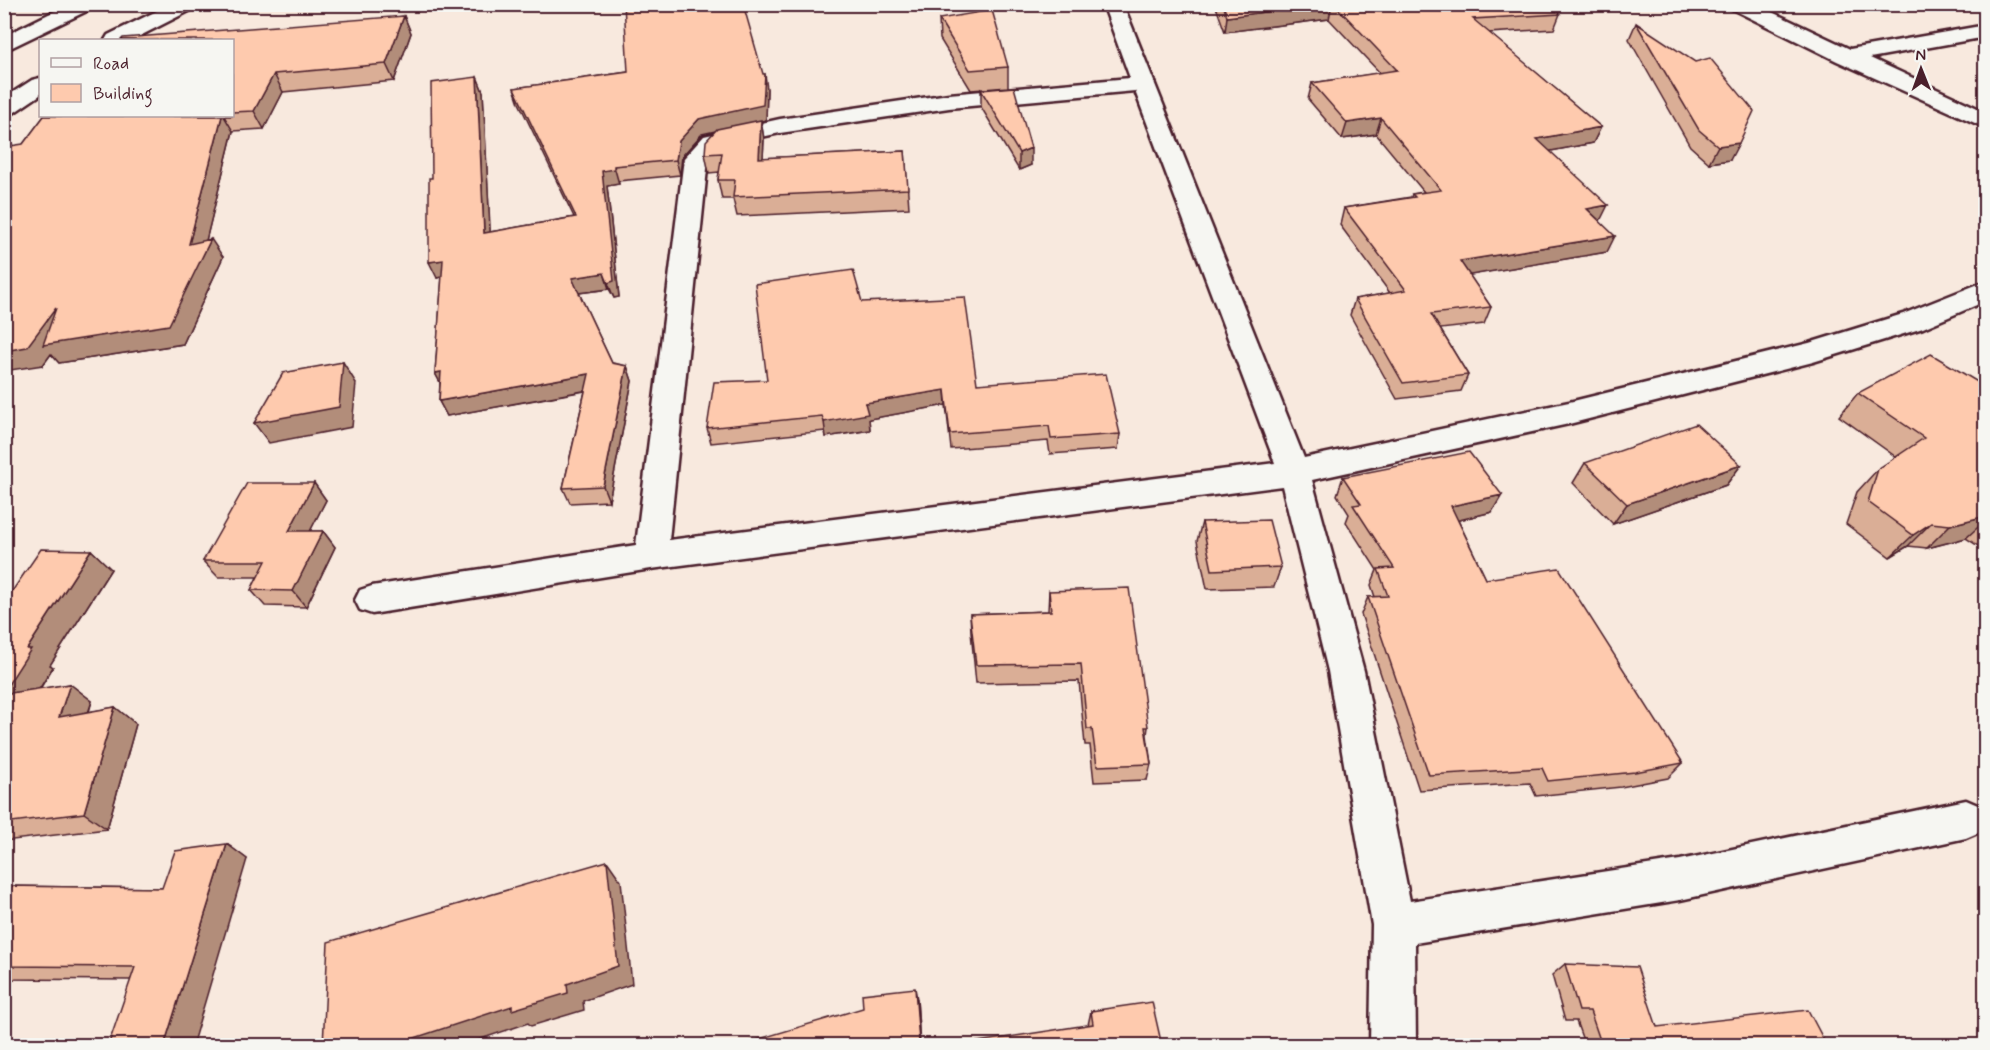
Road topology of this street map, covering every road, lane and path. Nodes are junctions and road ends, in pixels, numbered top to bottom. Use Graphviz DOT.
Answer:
graph roads {
  1 [pos="86,4"];
  2 [pos="188,4"];
  3 [pos="1113,4"];
  4 [pos="1737,4"];
  5 [pos="1986,31"];
  6 [pos="118,39"];
  7 [pos="4,45"];
  8 [pos="1845,56"];
  9 [pos="1145,83"];
  10 [pos="39,87"];
  11 [pos="4,109"];
  12 [pos="1986,121"];
  13 [pos="1986,290"];
  14 [pos="1294,472"];
  15 [pos="651,555"];
  16 [pos="372,600"];
  17 [pos="1966,819"];
  18 [pos="1393,925"];
  19 [pos="1393,1046"];
  1 -- 7 [label="street"];
  2 -- 6 [label="street"];
  3 -- 9 [label="street"];
  4 -- 8 [label="street"];
  5 -- 8 [label="street"];
  8 -- 12 [label="street"];
  9 -- 14 [label="street"];
  9 -- 15 [label="street"];
  10 -- 11 [label="street"];
  13 -- 14 [label="street"];
  14 -- 15 [label="street"];
  14 -- 18 [label="street"];
  15 -- 16 [label="street"];
  17 -- 18 [label="street"];
  18 -- 19 [label="street"];
}
